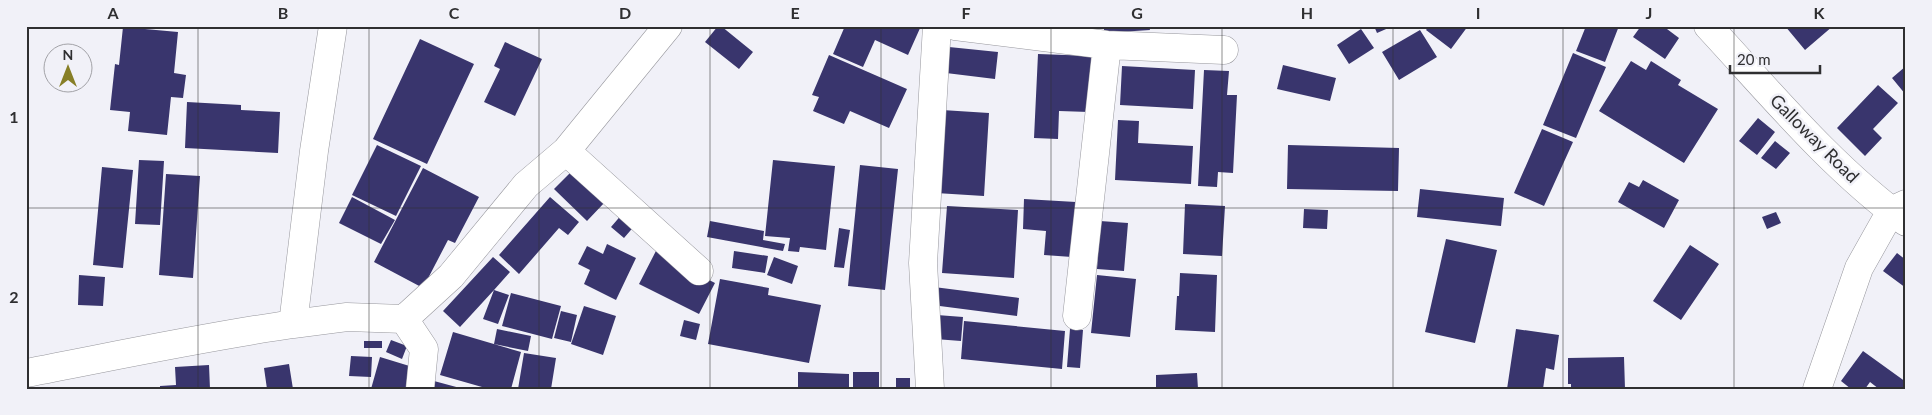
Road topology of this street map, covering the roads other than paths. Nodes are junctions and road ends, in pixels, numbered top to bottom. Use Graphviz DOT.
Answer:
graph roads {
  1 [pos="333,26"];
  2 [pos="668,26"];
  3 [pos="937,26"];
  4 [pos="955,26"];
  5 [pos="1708,26"];
  6 [pos="1107,45"];
  7 [pos="1224,50"];
  8 [pos="566,151"];
  9 [pos="1901,212"];
  10 [pos="699,271"];
  11 [pos="1077,316"];
  12 [pos="404,319"];
  13 [pos="293,324"];
  14 [pos="26,373"];
  15 [pos="420,389"];
  16 [pos="930,389"];
  17 [pos="1817,389"];
  1 -- 13 [label="street"];
  2 -- 8 [label="street"];
  3 -- 16 [label="street"];
  4 -- 6 [label="street"];
  5 -- 9 [label="street, Galloway Road"];
  6 -- 7 [label="street"];
  6 -- 11 [label="street"];
  8 -- 10 [label="street"];
  8 -- 12 [label="street"];
  9 -- 17 [label="street"];
  12 -- 13 [label="street"];
  12 -- 15 [label="street"];
  13 -- 14 [label="street"];
}
